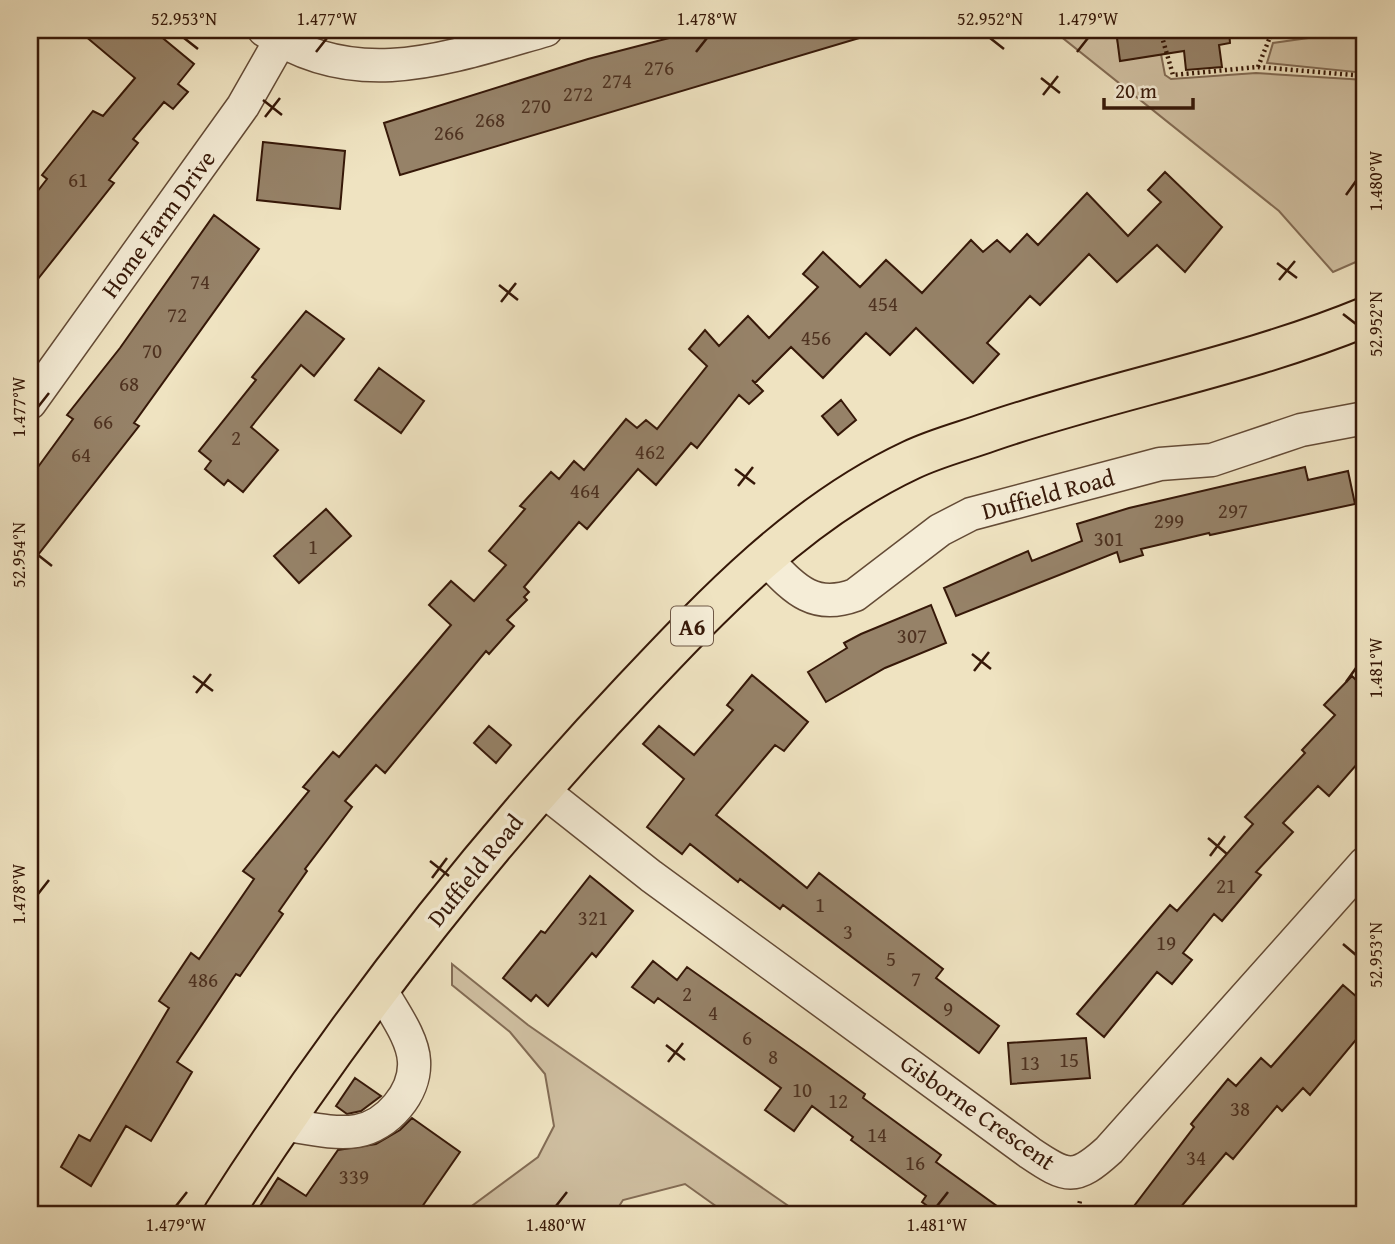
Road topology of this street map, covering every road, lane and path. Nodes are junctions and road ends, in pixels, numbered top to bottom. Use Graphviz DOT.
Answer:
graph roads {
  1 [pos="546,30"];
  2 [pos="1160,30"];
  3 [pos="1320,30"];
  4 [pos="272,35"];
  5 [pos="1258,67"];
  6 [pos="1365,76"];
  7 [pos="1365,317"];
  8 [pos="30,403"];
  9 [pos="1365,418"];
  10 [pos="765,558"];
  11 [pos="541,789"];
  12 [pos="1365,863"];
  13 [pos="380,988"];
  14 [pos="281,1124"];
  15 [pos="223,1214"];
  1 -- 4 [label="street"];
  2 -- 5 [label="path"];
  3 -- 5 [label="path"];
  4 -- 8 [label="street, Home Farm Drive"];
  5 -- 6 [label="path"];
  7 -- 10 [label="highway, Duffield Road / A6"];
  9 -- 10 [label="street, Duffield Road"];
  10 -- 11 [label="highway, Duffield Road / A6"];
  11 -- 12 [label="street, Gisborne Crescent"];
  11 -- 13 [label="highway, Duffield Road / A6"];
  13 -- 14 [label="highway, Duffield Road / A6"];
  13 -- 14 [label="street"];
  14 -- 15 [label="highway, Duffield Road / A6"];
}
